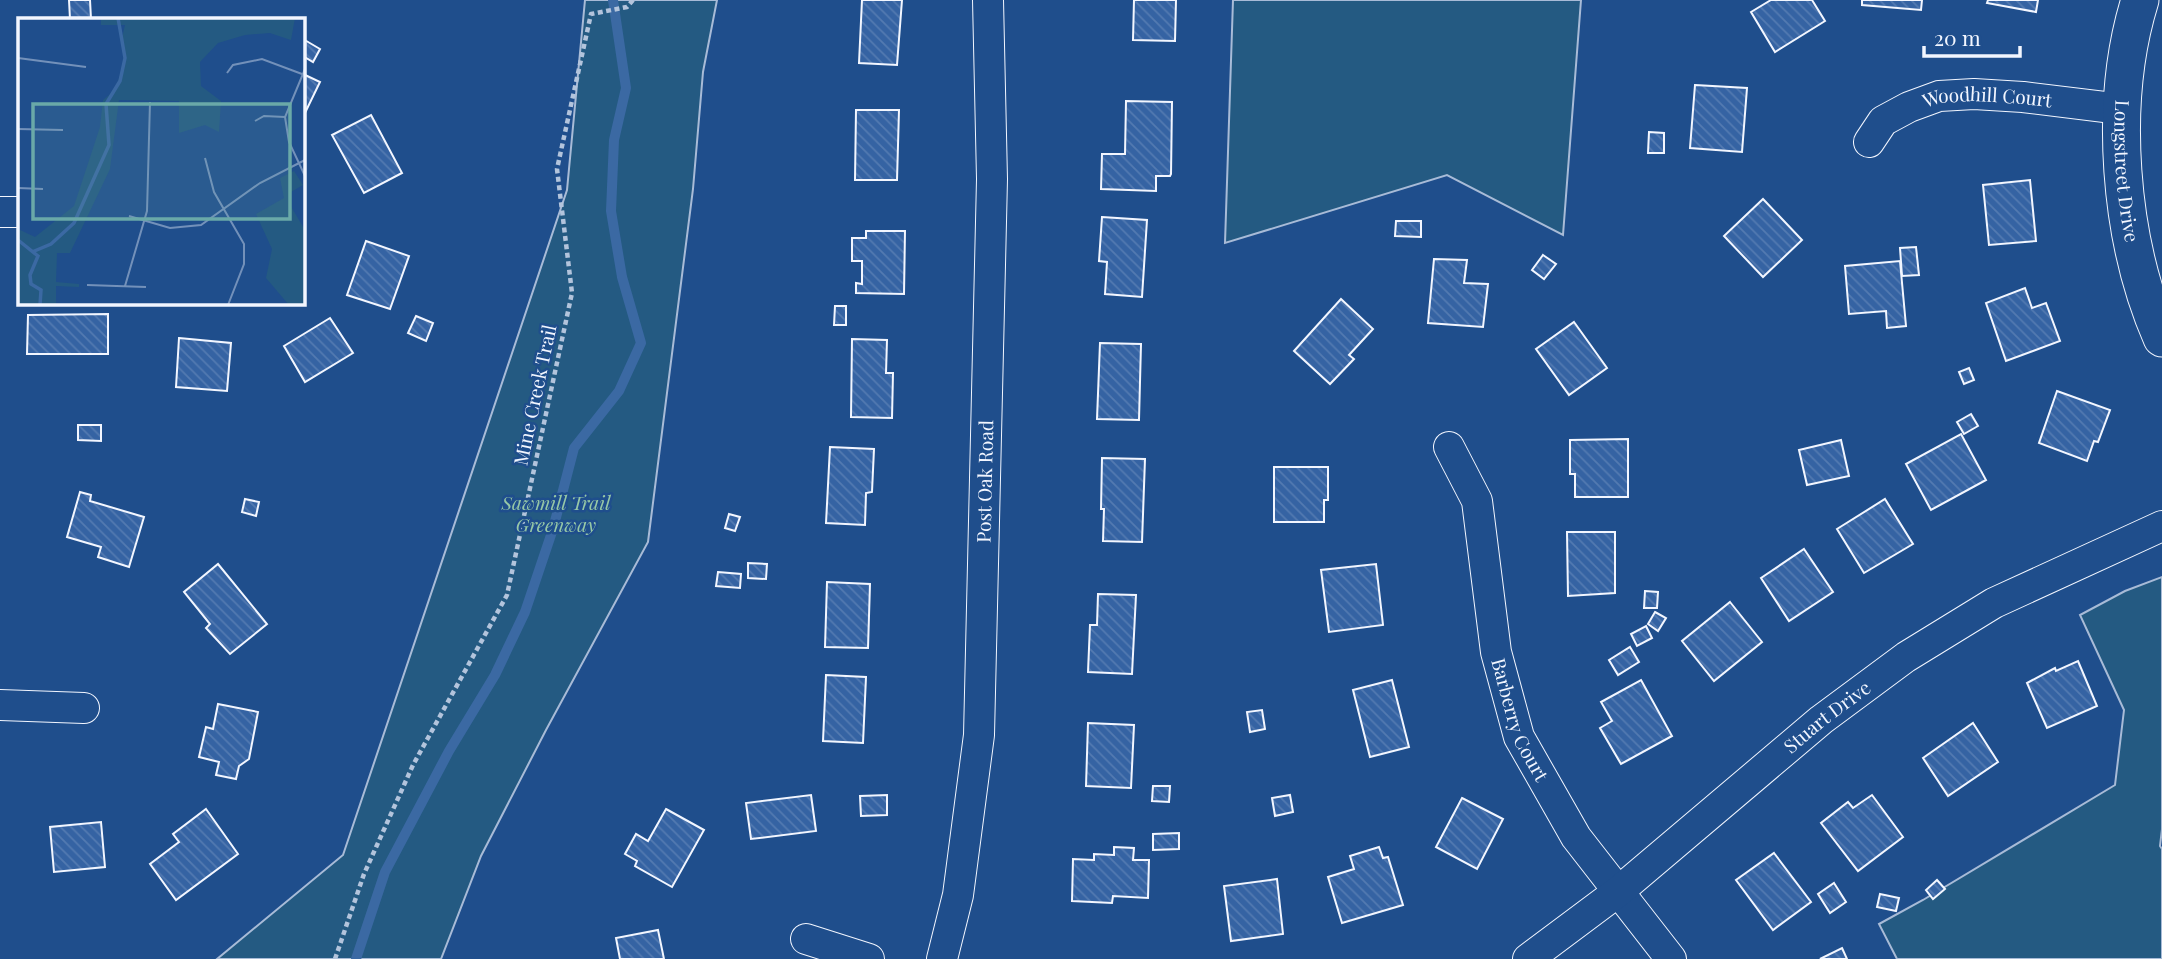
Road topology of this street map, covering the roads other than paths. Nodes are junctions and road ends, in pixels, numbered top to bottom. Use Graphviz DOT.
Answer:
graph roads {
  1 [pos="988,0"];
  2 [pos="2140,0"];
  3 [pos="2121,109"];
  4 [pos="1868,142"];
  5 [pos="0,212"];
  6 [pos="18,212"];
  7 [pos="2162,338"];
  8 [pos="1449,447"];
  9 [pos="2162,526"];
  10 [pos="0,705"];
  11 [pos="84,708"];
  12 [pos="1619,891"];
  13 [pos="806,939"];
  14 [pos="869,959"];
  15 [pos="942,959"];
  16 [pos="1528,959"];
  17 [pos="1671,959"];
  1 -- 15 [label="street, Post Oak Road"];
  2 -- 3 [label="street, Longstreet Drive"];
  3 -- 4 [label="street, Woodhill Court"];
  3 -- 7 [label="street, Longstreet Drive"];
  5 -- 6 [label="street"];
  8 -- 12 [label="street, Barberry Court"];
  9 -- 12 [label="street, Stuart Drive"];
  10 -- 11 [label="street"];
  12 -- 16 [label="street, Stuart Drive"];
  12 -- 17 [label="street, Barberry Court"];
  13 -- 14 [label="street"];
}
